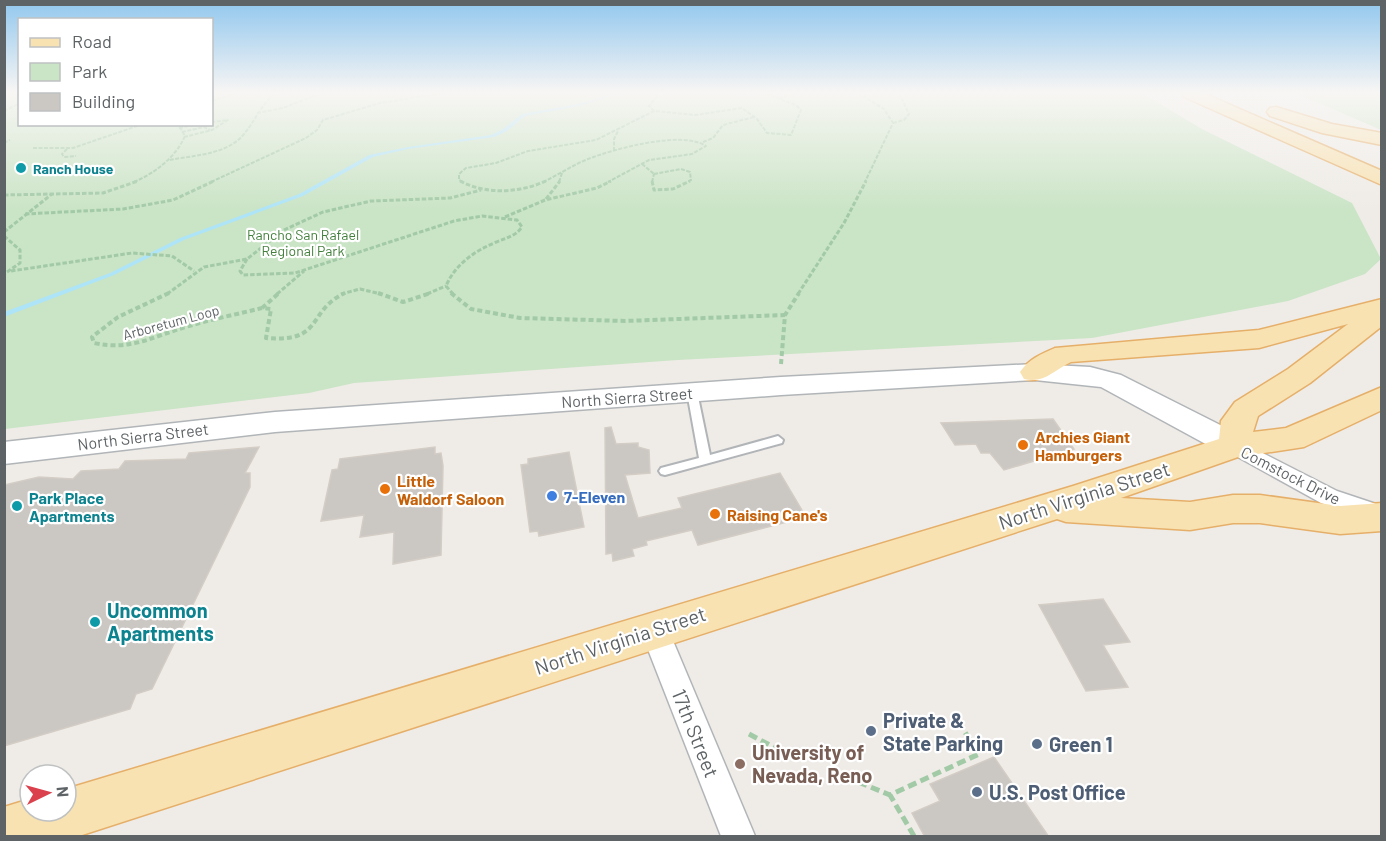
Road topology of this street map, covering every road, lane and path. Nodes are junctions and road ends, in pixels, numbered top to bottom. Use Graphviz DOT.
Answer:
graph roads {
  1 [pos="117,132"];
  2 [pos="182,132"];
  3 [pos="203,132"];
  4 [pos="244,132"];
  5 [pos="314,132"];
  6 [pos="612,132"];
  7 [pos="617,132"];
  8 [pos="717,132"];
  9 [pos="766,132"];
  10 [pos="792,132"];
  11 [pos="889,132"];
  12 [pos="1278,132"];
  13 [pos="1316,132"];
  14 [pos="1346,132"];
  15 [pos="184,137"];
  16 [pos="1382,139"];
  17 [pos="10,140"];
  18 [pos="702,142"];
  19 [pos="4,143"];
  20 [pos="33,148"];
  21 [pos="68,148"];
  22 [pos="614,151"];
  23 [pos="76,156"];
  24 [pos="169,160"];
  25 [pos="1382,161"];
  26 [pos="642,164"];
  27 [pos="562,173"];
  28 [pos="654,174"];
  29 [pos="1382,179"];
  30 [pos="482,190"];
  31 [pos="53,194"];
  32 [pos="4,195"];
  33 [pos="545,200"];
  34 [pos="25,214"];
  35 [pos="505,217"];
  36 [pos="4,234"];
  37 [pos="248,259"];
  38 [pos="306,270"];
  39 [pos="11,271"];
  40 [pos="194,271"];
  41 [pos="4,273"];
  42 [pos="446,286"];
  43 [pos="1382,307"];
  44 [pos="262,308"];
  45 [pos="1382,313"];
  46 [pos="785,315"];
  47 [pos="1035,372"];
  48 [pos="781,386"];
  49 [pos="692,392"];
  50 [pos="1382,397"];
  51 [pos="778,440"];
  52 [pos="1235,446"];
  53 [pos="4,453"];
  54 [pos="705,460"];
  55 [pos="665,471"];
  56 [pos="1049,507"];
  57 [pos="1382,516"];
  58 [pos="654,629"];
  59 [pos="961,726"];
  60 [pos="749,734"];
  61 [pos="781,751"];
  62 [pos="846,777"];
  63 [pos="890,795"];
  64 [pos="4,834"];
  65 [pos="738,837"];
  66 [pos="914,837"];
  1 -- 21 [label="path"];
  2 -- 15 [label="path"];
  3 -- 15 [label="path"];
  4 -- 24 [label="path"];
  5 -- 34 [label="path"];
  6 -- 30 [label="path"];
  7 -- 22 [label="path"];
  8 -- 18 [label="path"];
  9 -- 10 [label="path"];
  11 -- 46 [label="path"];
  12 -- 29 [label="main road"];
  13 -- 25 [label="main road"];
  14 -- 16 [label="main road"];
  15 -- 24 [label="path"];
  17 -- 19 [label="path"];
  18 -- 22 [label="path"];
  18 -- 26 [label="path"];
  20 -- 21 [label="path"];
  21 -- 23 [label="path"];
  22 -- 27 [label="path"];
  24 -- 31 [label="path"];
  26 -- 28 [label="path"];
  26 -- 33 [label="path"];
  27 -- 30 [label="path"];
  27 -- 33 [label="path"];
  28 -- 28 [label="path"];
  30 -- 37 [label="path"];
  31 -- 32 [label="path"];
  31 -- 34 [label="path"];
  33 -- 35 [label="path"];
  34 -- 36 [label="path"];
  35 -- 38 [label="path"];
  35 -- 42 [label="path"];
  36 -- 39 [label="path"];
  37 -- 38 [label="path"];
  37 -- 40 [label="path, Arboretum Loop"];
  38 -- 44 [label="path"];
  39 -- 40 [label="path"];
  39 -- 41 [label="path"];
  40 -- 44 [label="path, Arboretum Loop"];
  42 -- 44 [label="path"];
  42 -- 46 [label="path"];
  43 -- 47 [label="main road"];
  45 -- 52 [label="main road"];
  46 -- 48 [label="path"];
  47 -- 48 [label="main road, North Sierra Street"];
  47 -- 52 [label="main road, North Sierra Street"];
  48 -- 49 [label="main road, North Sierra Street"];
  49 -- 53 [label="main road, North Sierra Street"];
  49 -- 54 [label="lane"];
  50 -- 52 [label="main road, North Virginia Street"];
  51 -- 54 [label="lane"];
  52 -- 56 [label="main road, North Virginia Street"];
  52 -- 57 [label="street, Comstock Drive"];
  54 -- 55 [label="lane"];
  56 -- 57 [label="main road"];
  56 -- 58 [label="main road, North Virginia Street"];
  58 -- 64 [label="main road, North Virginia Street"];
  58 -- 65 [label="street, 17th Street"];
  59 -- 63 [label="path"];
  60 -- 61 [label="path"];
  62 -- 63 [label="path"];
  63 -- 66 [label="path"];
}
